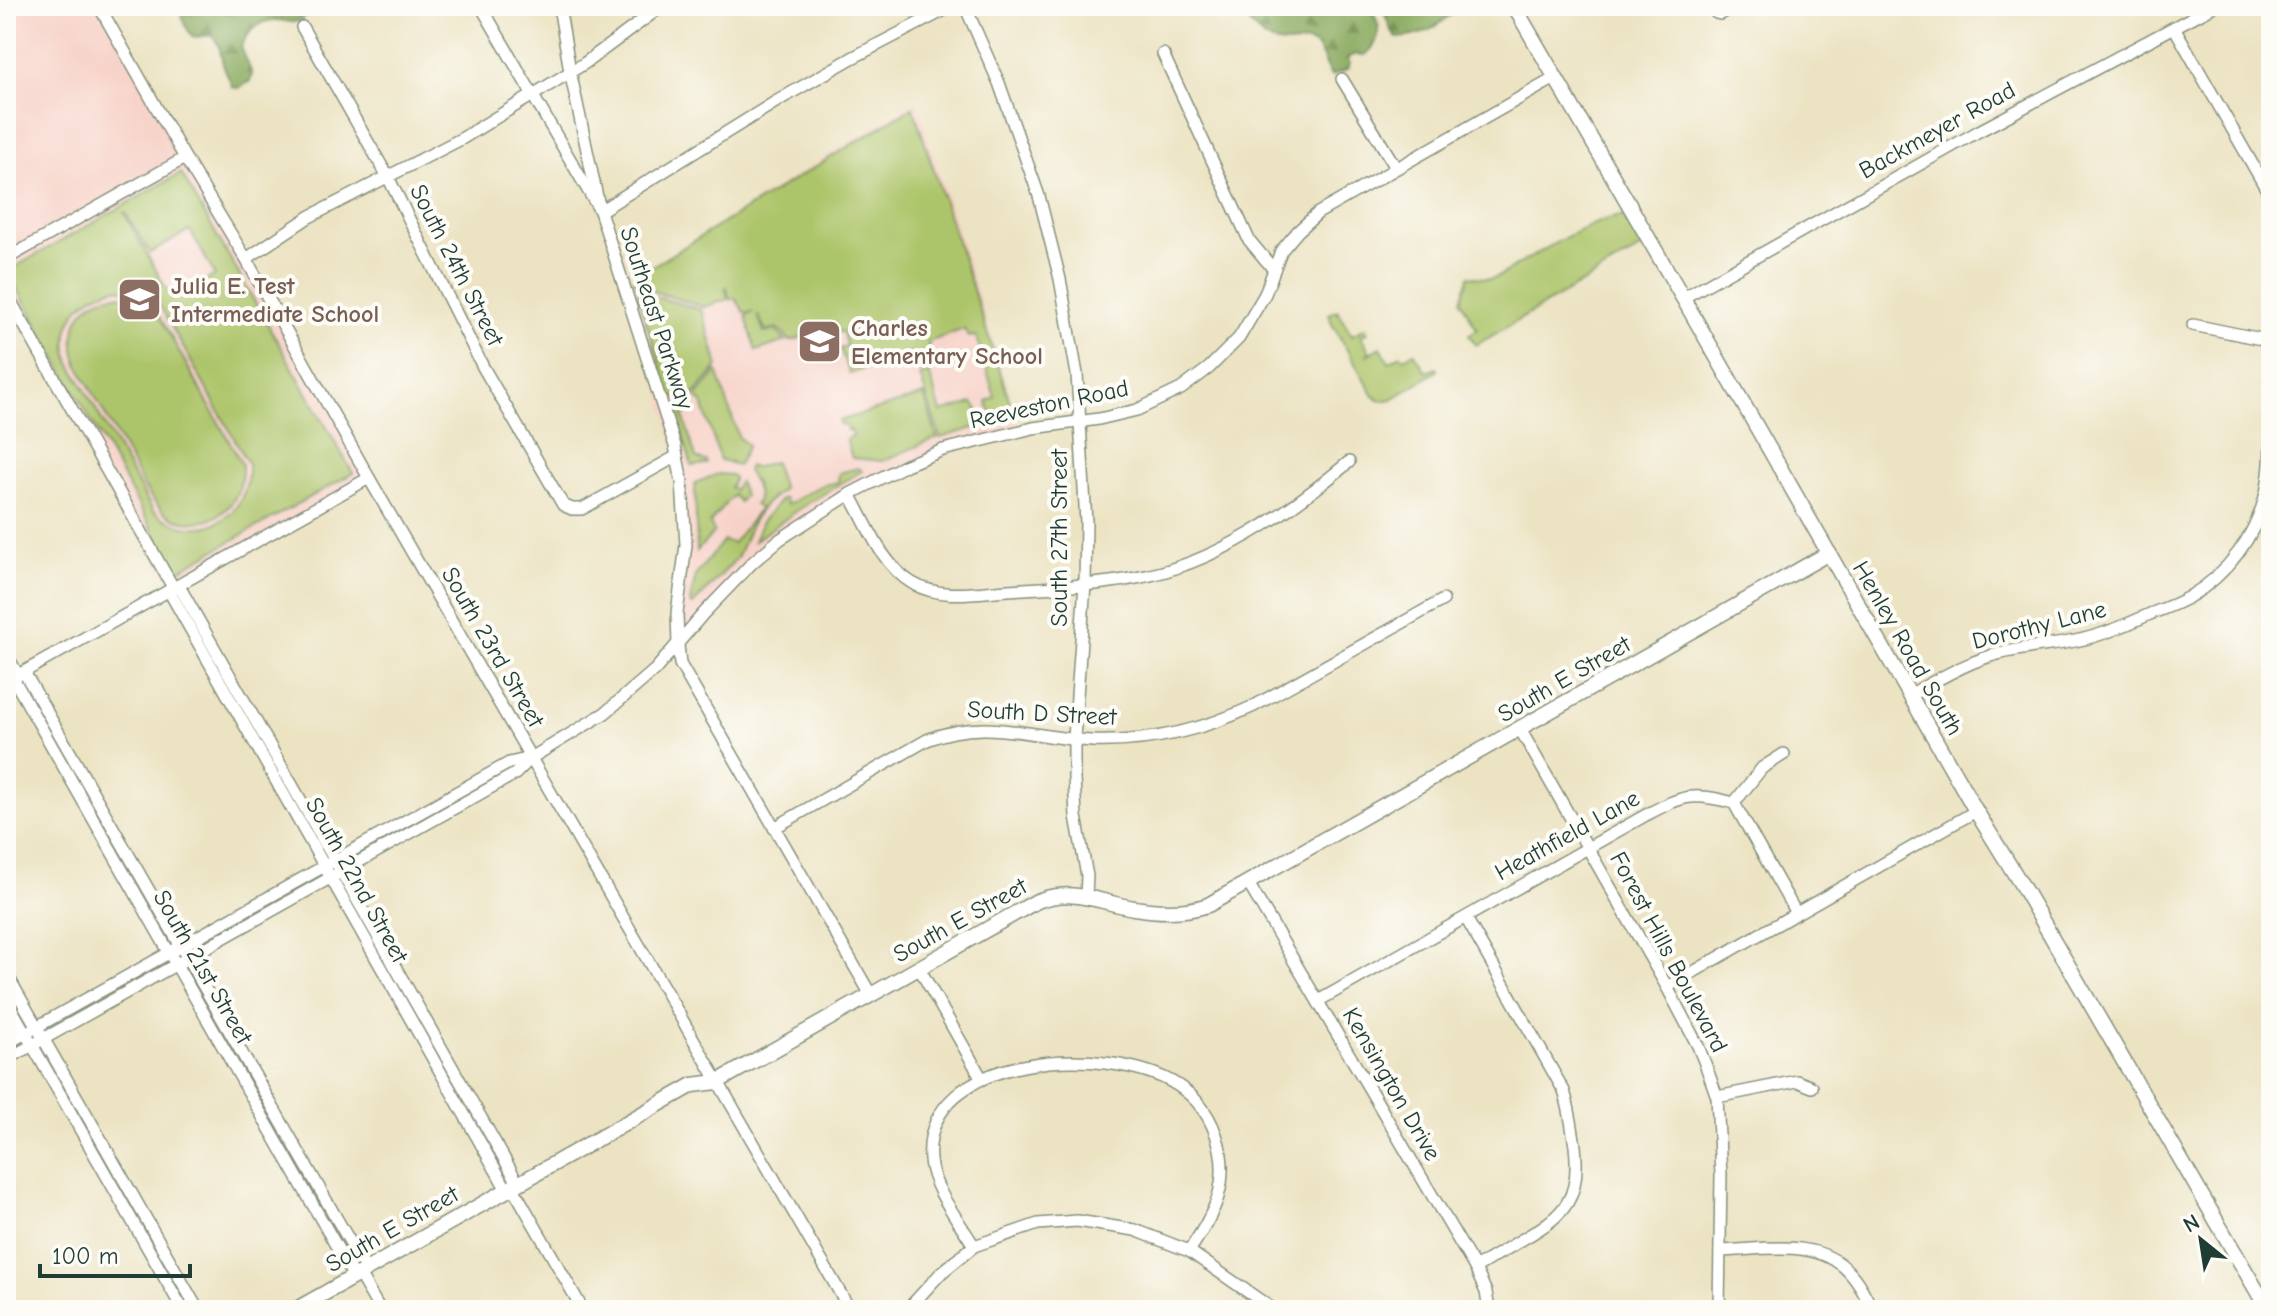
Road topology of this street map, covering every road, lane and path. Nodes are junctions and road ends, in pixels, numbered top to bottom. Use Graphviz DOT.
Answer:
graph roads {
  1 [pos="99,6"];
  2 [pos="481,6"];
  3 [pos="559,6"];
  4 [pos="662,6"];
  5 [pos="952,6"];
  6 [pos="965,6"];
  7 [pos="1514,6"];
  8 [pos="1733,6"];
  9 [pos="2214,6"];
  10 [pos="1715,10"];
  11 [pos="302,27"];
  12 [pos="2174,27"];
  13 [pos="1163,54"];
  14 [pos="570,71"];
  15 [pos="1555,78"];
  16 [pos="1342,79"];
  17 [pos="532,94"];
  18 [pos="185,158"];
  19 [pos="1396,168"];
  20 [pos="388,177"];
  21 [pos="2271,197"];
  22 [pos="600,211"];
  23 [pos="6,259"];
  24 [pos="246,259"];
  25 [pos="1274,270"];
  26 [pos="6,293"];
  27 [pos="1683,298"];
  28 [pos="2193,325"];
  29 [pos="2271,344"];
  30 [pos="1080,422"];
  31 [pos="677,456"];
  32 [pos="1349,462"];
  33 [pos="2270,469"];
  34 [pos="369,478"];
  35 [pos="850,494"];
  36 [pos="1829,553"];
  37 [pos="1085,584"];
  38 [pos="174,589"];
  39 [pos="1443,600"];
  40 [pos="678,645"];
  41 [pos="6,654"];
  42 [pos="15,677"];
  43 [pos="1909,695"];
  44 [pos="1520,729"];
  45 [pos="1074,738"];
  46 [pos="1784,754"];
  47 [pos="531,758"];
  48 [pos="1734,803"];
  49 [pos="1976,811"];
  50 [pos="774,828"];
  51 [pos="1588,848"];
  52 [pos="332,869"];
  53 [pos="1248,883"];
  54 [pos="1086,896"];
  55 [pos="1796,913"];
  56 [pos="1466,918"];
  57 [pos="180,945"];
  58 [pos="169,952"];
  59 [pos="188,958"];
  60 [pos="176,964"];
  61 [pos="919,968"];
  62 [pos="6,973"];
  63 [pos="1667,987"];
  64 [pos="871,995"];
  65 [pos="6,999"];
  66 [pos="1318,1001"];
  67 [pos="31,1030"];
  68 [pos="44,1039"];
  69 [pos="6,1044"];
  70 [pos="32,1045"];
  71 [pos="6,1060"];
  72 [pos="982,1079"];
  73 [pos="717,1082"];
  74 [pos="1812,1087"];
  75 [pos="1717,1097"];
  76 [pos="512,1186"];
  77 [pos="974,1246"];
  78 [pos="1189,1251"];
  79 [pos="1720,1251"];
  80 [pos="1475,1268"];
  81 [pos="360,1274"];
  82 [pos="6,1304"];
  83 [pos="9,1310"];
  84 [pos="183,1310"];
  85 [pos="198,1310"];
  86 [pos="295,1310"];
  87 [pos="380,1310"];
  88 [pos="583,1310"];
  89 [pos="850,1310"];
  90 [pos="907,1310"];
  91 [pos="1274,1310"];
  92 [pos="1489,1310"];
  93 [pos="1719,1310"];
  94 [pos="1873,1310"];
  95 [pos="2268,1310"];
  1 -- 18 [label="street, South 23rd Street"];
  2 -- 17 [label="street"];
  3 -- 14 [label="street, Southeast Parkway"];
  4 -- 14 [label="street"];
  5 -- 22 [label="street"];
  6 -- 30 [label="street, South 27th Street"];
  7 -- 15 [label="street, Henley Road South"];
  8 -- 10 [label="street"];
  9 -- 12 [label="street, Backmeyer Road"];
  11 -- 20 [label="street, South 24th Street"];
  12 -- 21 [label="street"];
  12 -- 27 [label="street, Backmeyer Road"];
  13 -- 25 [label="street"];
  14 -- 17 [label="street"];
  14 -- 22 [label="street, Southeast Parkway"];
  15 -- 19 [label="street, Reeveston Road"];
  15 -- 27 [label="street, Henley Road South"];
  16 -- 19 [label="street"];
  17 -- 20 [label="street"];
  17 -- 22 [label="street"];
  18 -- 23 [label="street"];
  18 -- 24 [label="street, South 23rd Street"];
  19 -- 25 [label="street, Reeveston Road"];
  20 -- 24 [label="street"];
  20 -- 31 [label="street, South 24th Street"];
  22 -- 31 [label="street, Southeast Parkway"];
  24 -- 34 [label="street, South 23rd Street"];
  25 -- 30 [label="street, Reeveston Road"];
  26 -- 38 [label="street, South 22nd Street"];
  27 -- 36 [label="street, Henley Road South"];
  28 -- 29 [label="street"];
  29 -- 33 [label="street, Dorothy Lane"];
  30 -- 35 [label="street, Reeveston Road"];
  30 -- 37 [label="street, South 27th Street"];
  31 -- 40 [label="street, Southeast Parkway"];
  32 -- 37 [label="street"];
  33 -- 43 [label="street, Dorothy Lane"];
  34 -- 38 [label="street"];
  34 -- 47 [label="street, South 23rd Street"];
  35 -- 37 [label="street"];
  35 -- 40 [label="street, Reeveston Road"];
  36 -- 43 [label="street, Henley Road South"];
  36 -- 44 [label="street, South E Street"];
  37 -- 45 [label="street, South 27th Street"];
  38 -- 42 [label="street"];
  38 -- 52 [label="street, South 22nd Street"];
  39 -- 45 [label="street, South D Street"];
  40 -- 47 [label="street, Reeveston Road"];
  40 -- 50 [label="street"];
  41 -- 42 [label="street, South 21st Street"];
  42 -- 57 [label="street, South 21st Street"];
  42 -- 58 [label="street, South 21st Street"];
  43 -- 49 [label="street, Henley Road South"];
  44 -- 51 [label="street, Forest Hills Boulevard"];
  44 -- 53 [label="street, South E Street"];
  45 -- 50 [label="street, South D Street"];
  45 -- 54 [label="street, South 27th Street"];
  46 -- 48 [label="street"];
  47 -- 52 [label="street, Reeveston Road"];
  47 -- 73 [label="street, South 23rd Street"];
  48 -- 51 [label="street, Heathfield Lane"];
  48 -- 55 [label="street"];
  49 -- 55 [label="street"];
  49 -- 95 [label="street, Henley Road South"];
  50 -- 64 [label="street"];
  51 -- 56 [label="street, Heathfield Lane"];
  51 -- 63 [label="street, Forest Hills Boulevard"];
  52 -- 57 [label="street, Reeveston Road"];
  52 -- 59 [label="street, Reeveston Road"];
  52 -- 76 [label="street, South 22nd Street"];
  53 -- 54 [label="street, South E Street"];
  53 -- 66 [label="street, Kensington Drive"];
  54 -- 61 [label="street, South E Street"];
  55 -- 63 [label="street"];
  56 -- 66 [label="street, Heathfield Lane"];
  56 -- 80 [label="street"];
  57 -- 58 [label="street, Reeveston Road"];
  57 -- 59 [label="street, South 21st Street"];
  58 -- 60 [label="street, South 21st Street"];
  58 -- 67 [label="street, Reeveston Road"];
  59 -- 60 [label="street, Reeveston Road"];
  59 -- 81 [label="street, South 21st Street"];
  60 -- 68 [label="street, Reeveston Road"];
  60 -- 81 [label="street, South 21st Street"];
  61 -- 64 [label="street, South E Street"];
  61 -- 72 [label="street"];
  62 -- 67 [label="street"];
  63 -- 75 [label="street, Forest Hills Boulevard"];
  64 -- 73 [label="street, South E Street"];
  65 -- 67 [label="street"];
  66 -- 80 [label="street, Kensington Drive"];
  67 -- 68 [label="street"];
  67 -- 69 [label="street, Reeveston Road"];
  67 -- 70 [label="street"];
  68 -- 70 [label="street, Reeveston Road"];
  68 -- 85 [label="street"];
  70 -- 71 [label="street, Reeveston Road"];
  70 -- 84 [label="street"];
  72 -- 77 [label="street"];
  72 -- 78 [label="street"];
  73 -- 76 [label="street, South E Street"];
  73 -- 89 [label="street, South 23rd Street"];
  74 -- 75 [label="street"];
  75 -- 79 [label="street, Forest Hills Boulevard"];
  76 -- 81 [label="street, South E Street"];
  76 -- 88 [label="street, South 22nd Street"];
  77 -- 78 [label="street"];
  77 -- 90 [label="street"];
  78 -- 91 [label="street"];
  79 -- 93 [label="street, Forest Hills Boulevard"];
  79 -- 94 [label="street"];
  80 -- 92 [label="street, Kensington Drive"];
  81 -- 86 [label="street, South E Street"];
  81 -- 87 [label="street, South 21st Street"];
  82 -- 83 [label="street"];
}
